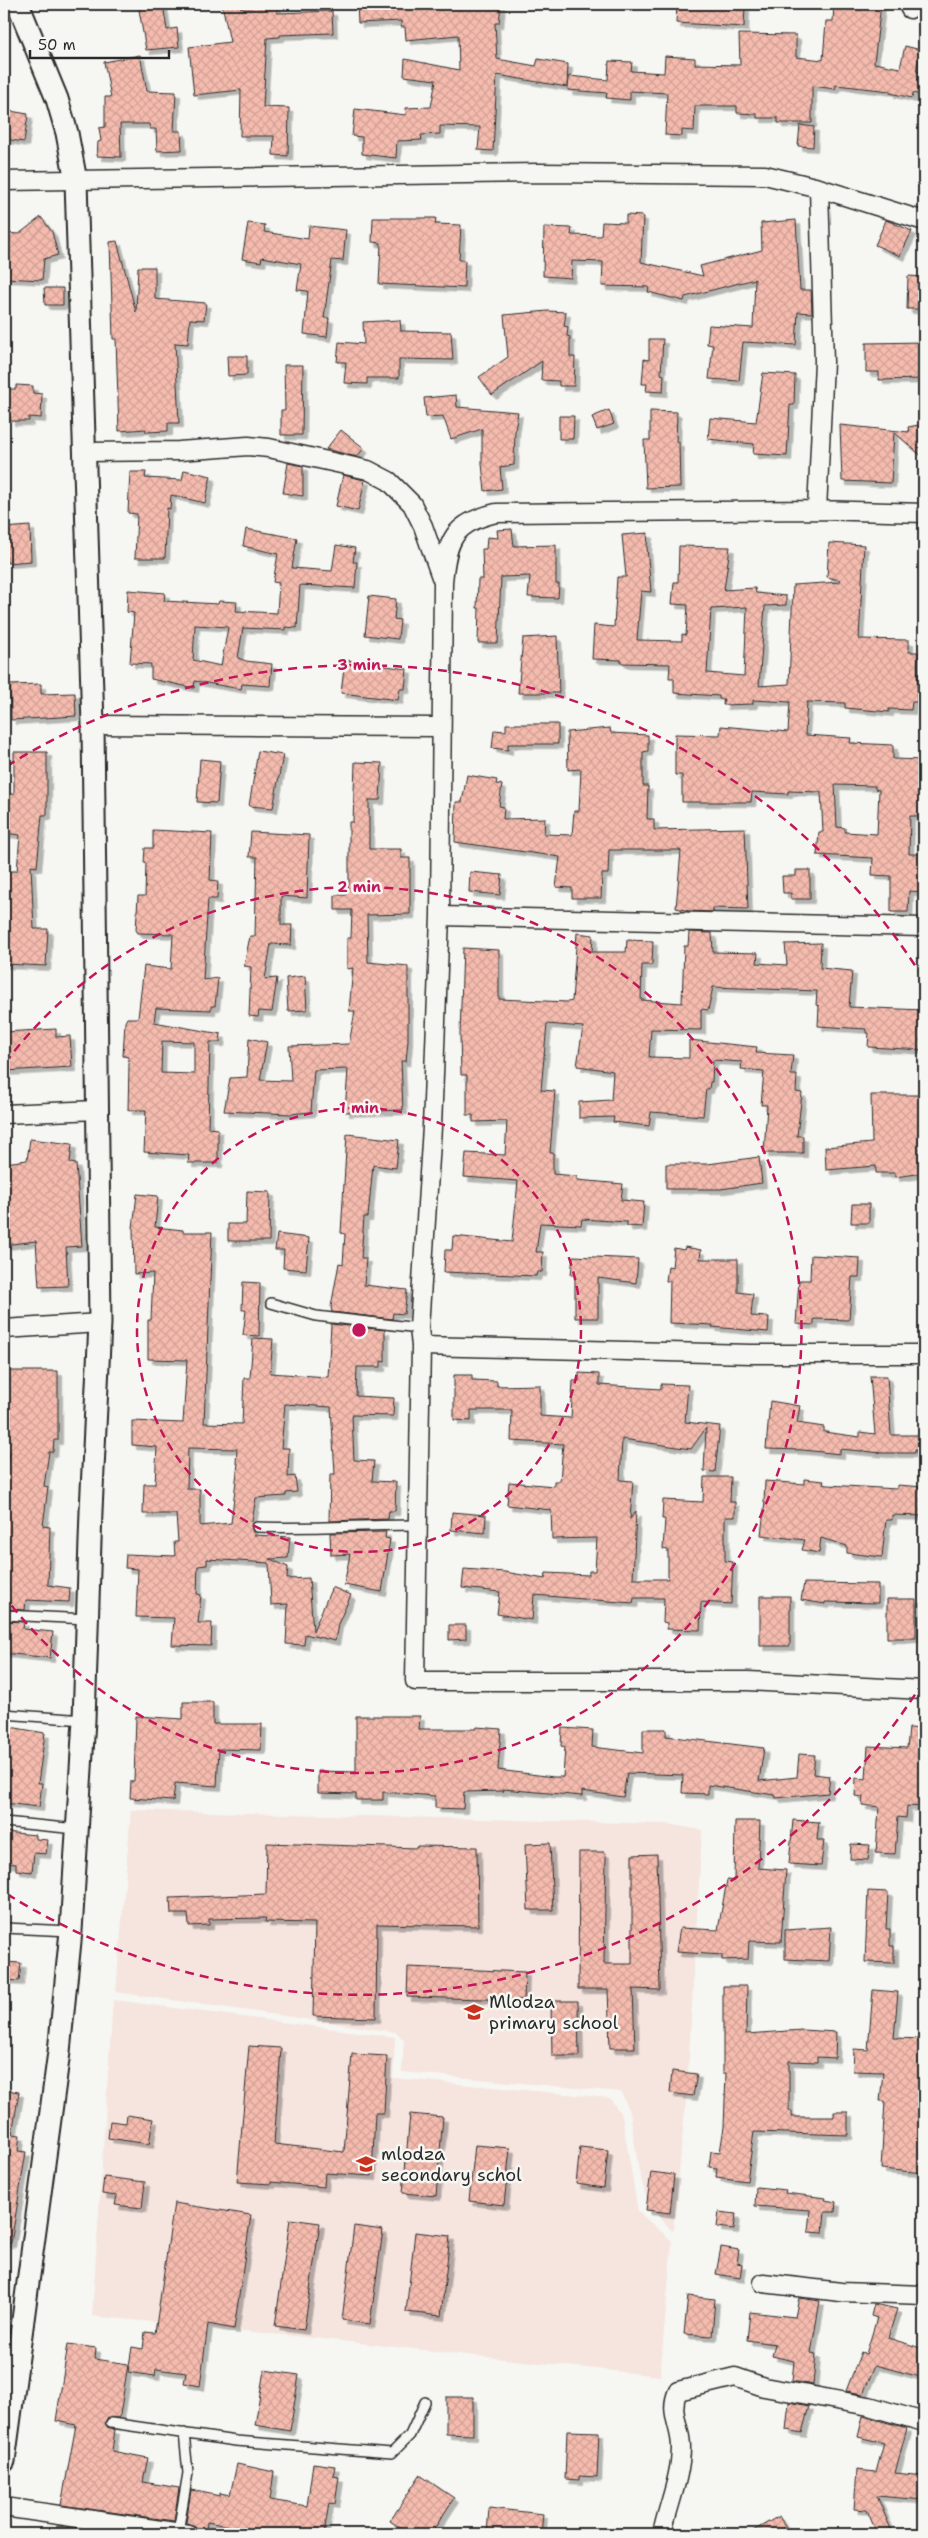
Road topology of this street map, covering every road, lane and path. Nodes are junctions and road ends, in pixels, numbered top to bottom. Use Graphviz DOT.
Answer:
graph roads {
  1 [pos="18,4"];
  2 [pos="4,181"];
  3 [pos="76,181"];
  4 [pos="819,188"];
  5 [pos="924,221"];
  6 [pos="84,452"];
  7 [pos="817,510"];
  8 [pos="924,513"];
  9 [pos="443,582"];
  10 [pos="93,725"];
  11 [pos="441,728"];
  12 [pos="440,916"];
  13 [pos="924,927"];
  14 [pos="97,1110"];
  15 [pos="4,1114"];
  16 [pos="271,1303"];
  17 [pos="100,1323"];
  18 [pos="419,1328"];
  19 [pos="4,1329"];
  20 [pos="421,1346"];
  21 [pos="924,1354"];
  22 [pos="418,1525"];
  23 [pos="257,1527"];
  24 [pos="4,1615"];
  25 [pos="88,1619"];
  26 [pos="924,1690"];
  27 [pos="4,1714"];
  28 [pos="84,1720"];
  29 [pos="4,1822"];
  30 [pos="77,1829"];
  31 [pos="4,1928"];
  32 [pos="71,1931"];
  33 [pos="763,2283"];
  34 [pos="924,2295"];
  35 [pos="425,2402"];
  36 [pos="924,2422"];
  37 [pos="111,2423"];
  38 [pos="6,2431"];
  39 [pos="184,2433"];
  40 [pos="4,2461"];
  41 [pos="4,2507"];
  42 [pos="183,2533"];
  43 [pos="662,2534"];
  1 -- 3 [label="street"];
  2 -- 3 [label="street"];
  3 -- 4 [label="street"];
  3 -- 6 [label="street"];
  4 -- 5 [label="street"];
  4 -- 7 [label="street"];
  6 -- 9 [label="street"];
  6 -- 10 [label="street"];
  7 -- 8 [label="street"];
  7 -- 9 [label="street"];
  9 -- 11 [label="street"];
  10 -- 11 [label="street"];
  10 -- 14 [label="street"];
  11 -- 12 [label="street"];
  12 -- 13 [label="street"];
  12 -- 18 [label="street"];
  14 -- 15 [label="street"];
  14 -- 17 [label="street"];
  16 -- 18 [label="lane"];
  17 -- 19 [label="street"];
  17 -- 25 [label="street"];
  18 -- 20 [label="street"];
  20 -- 21 [label="street"];
  20 -- 22 [label="street"];
  22 -- 23 [label="lane"];
  22 -- 26 [label="street"];
  24 -- 25 [label="lane"];
  25 -- 28 [label="street"];
  27 -- 28 [label="lane"];
  28 -- 30 [label="street"];
  29 -- 30 [label="lane"];
  30 -- 32 [label="street"];
  31 -- 32 [label="lane"];
  32 -- 38 [label="street"];
  33 -- 34 [label="street"];
  35 -- 39 [label="lane"];
  36 -- 43 [label="street"];
  37 -- 39 [label="lane"];
  38 -- 40 [label="street"];
  39 -- 42 [label="lane"];
  41 -- 42 [label="street"];
}
